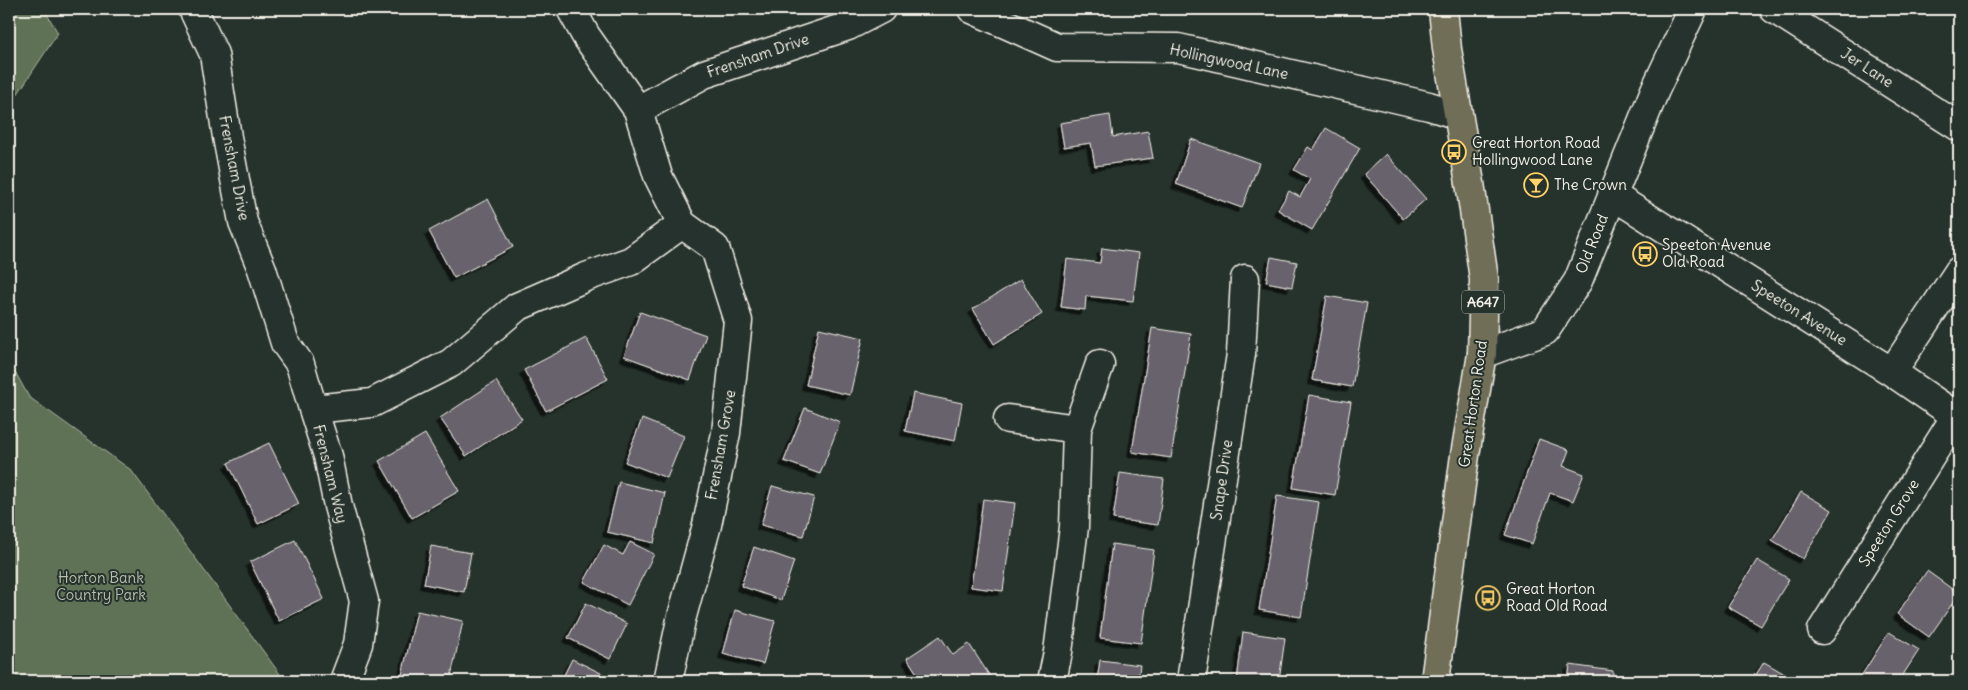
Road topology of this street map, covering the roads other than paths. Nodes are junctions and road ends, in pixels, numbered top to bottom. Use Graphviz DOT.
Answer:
graph roads {
  1 [pos="193,9"];
  2 [pos="571,9"];
  3 [pos="881,9"];
  4 [pos="972,9"];
  5 [pos="1443,9"];
  6 [pos="1693,9"];
  7 [pos="1774,9"];
  8 [pos="638,110"];
  9 [pos="1458,115"];
  10 [pos="1959,127"];
  11 [pos="1612,195"];
  12 [pos="682,224"];
  13 [pos="1959,271"];
  14 [pos="1245,279"];
  15 [pos="1482,354"];
  16 [pos="1100,364"];
  17 [pos="1892,372"];
  18 [pos="313,408"];
  19 [pos="1958,417"];
  20 [pos="1008,419"];
  21 [pos="1077,429"];
  22 [pos="1822,630"];
  23 [pos="344,681"];
  24 [pos="668,681"];
  25 [pos="1052,681"];
  26 [pos="1192,681"];
  27 [pos="1435,681"];
  1 -- 18 [label="street, Frensham Drive"];
  2 -- 8 [label="street"];
  3 -- 8 [label="street, Frensham Drive"];
  4 -- 9 [label="street, Hollingwood Lane"];
  5 -- 9 [label="main road, Great Horton Road / A647"];
  6 -- 11 [label="street, Old Road"];
  7 -- 10 [label="street, Jer Lane"];
  8 -- 12 [label="street, Frensham Grove"];
  9 -- 15 [label="main road, Great Horton Road / A647"];
  11 -- 15 [label="street, Old Road"];
  11 -- 17 [label="street, Speeton Avenue"];
  12 -- 18 [label="street, Frensham Way"];
  12 -- 24 [label="street, Frensham Grove"];
  13 -- 17 [label="street"];
  14 -- 26 [label="street, Snape Drive"];
  15 -- 27 [label="main road, Great Horton Road / A647"];
  16 -- 21 [label="street"];
  17 -- 19 [label="street, Speeton Avenue"];
  18 -- 23 [label="street, Frensham Way"];
  19 -- 22 [label="street, Speeton Grove"];
  20 -- 21 [label="street"];
  21 -- 25 [label="street"];
}
